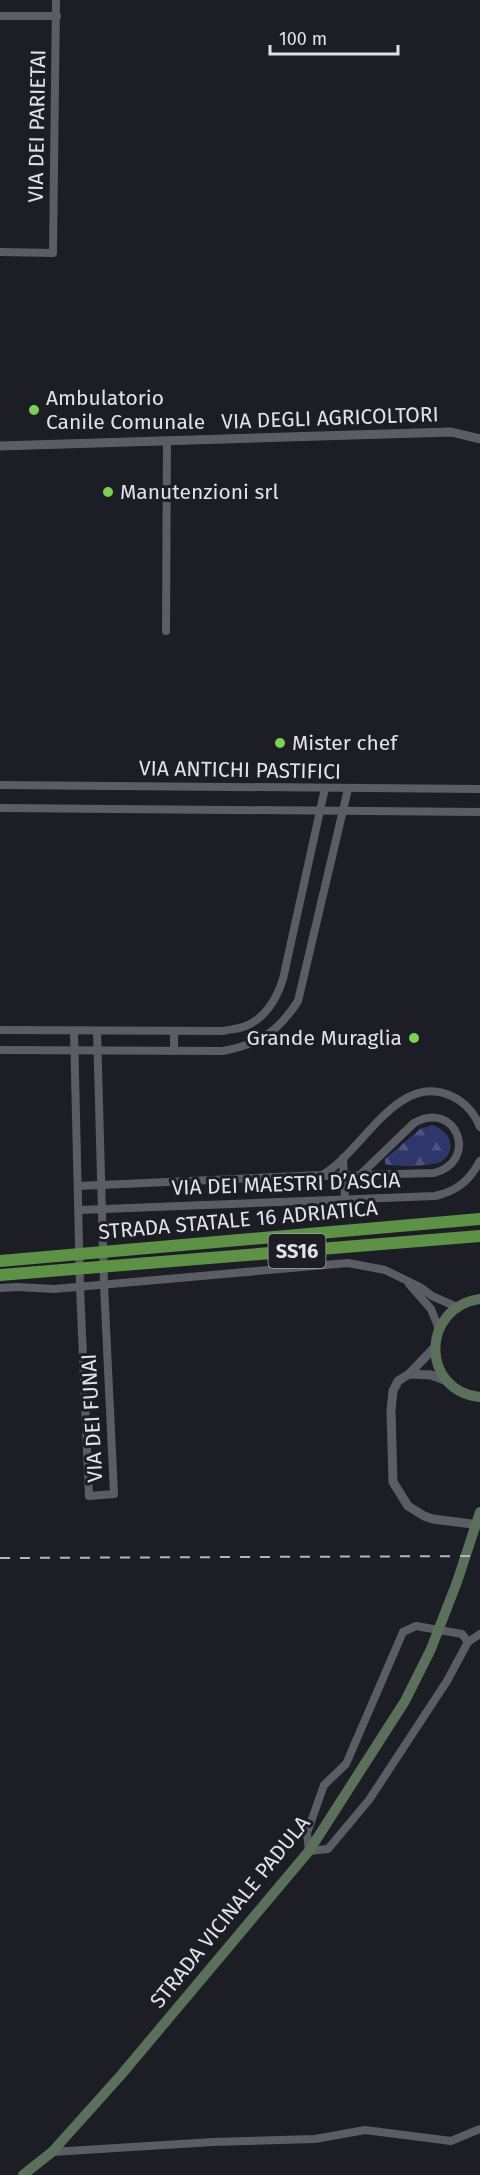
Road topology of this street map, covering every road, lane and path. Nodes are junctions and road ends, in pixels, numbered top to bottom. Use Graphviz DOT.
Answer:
graph roads {
  1 [pos="56,0"];
  2 [pos="0,16"];
  3 [pos="57,16"];
  4 [pos="0,252"];
  5 [pos="480,439"];
  6 [pos="167,441"];
  7 [pos="0,446"];
  8 [pos="166,631"];
  9 [pos="0,785"];
  10 [pos="325,789"];
  11 [pos="348,789"];
  12 [pos="480,789"];
  13 [pos="0,808"];
  14 [pos="321,811"];
  15 [pos="343,811"];
  16 [pos="480,812"];
  17 [pos="0,1030"];
  18 [pos="74,1031"];
  19 [pos="97,1031"];
  20 [pos="174,1031"];
  21 [pos="0,1050"];
  22 [pos="74,1050"];
  23 [pos="98,1051"];
  24 [pos="174,1051"];
  25 [pos="480,1127"];
  26 [pos="343,1158"];
  27 [pos="480,1161"];
  28 [pos="361,1174"];
  29 [pos="344,1175"];
  30 [pos="315,1176"];
  31 [pos="101,1185"];
  32 [pos="78,1186"];
  33 [pos="345,1199"];
  34 [pos="102,1209"];
  35 [pos="79,1210"];
  36 [pos="475,1219"];
  37 [pos="477,1236"];
  38 [pos="0,1261"];
  39 [pos="0,1275"];
  40 [pos="406,1281"];
  41 [pos="104,1286"];
  42 [pos="80,1287"];
  43 [pos="0,1288"];
  44 [pos="480,1294"];
  45 [pos="480,1299"];
  46 [pos="462,1305"];
  47 [pos="439,1329"];
  48 [pos="435,1347"];
  49 [pos="409,1374"];
  50 [pos="447,1381"];
  51 [pos="479,1398"];
  52 [pos="480,1512"];
  53 [pos="480,1525"];
  54 [pos="480,1634"];
  55 [pos="468,1642"];
  56 [pos="309,1851"];
  57 [pos="480,2129"];
  58 [pos="52,2152"];
  59 [pos="23,2175"];
  1 -- 3 [label="street, VIA DEI PARIETAI"];
  2 -- 3 [label="street"];
  3 -- 4 [label="street, VIA DEI PARIETAI"];
  5 -- 6 [label="street, VIA DEGLI AGRICOLTORI"];
  6 -- 7 [label="street, VIA DEGLI AGRICOLTORI"];
  6 -- 8 [label="street"];
  9 -- 10 [label="street, VIA ANTICHI PASTIFICI"];
  10 -- 11 [label="street, VIA ANTICHI PASTIFICI"];
  10 -- 14 [label="street"];
  11 -- 12 [label="street, VIA ANTICHI PASTIFICI"];
  11 -- 15 [label="street"];
  13 -- 14 [label="street, VIA ANTICHI PASTIFICI"];
  14 -- 15 [label="street, VIA ANTICHI PASTIFICI"];
  14 -- 20 [label="street"];
  15 -- 16 [label="street, VIA ANTICHI PASTIFICI"];
  15 -- 24 [label="street"];
  17 -- 18 [label="street"];
  18 -- 19 [label="street"];
  18 -- 22 [label="street, VIA DEI FUNAI"];
  19 -- 20 [label="street"];
  19 -- 23 [label="street, VIA DEI FUNAI"];
  20 -- 24 [label="street"];
  21 -- 22 [label="street"];
  22 -- 23 [label="street"];
  22 -- 32 [label="street, VIA DEI FUNAI"];
  23 -- 24 [label="street"];
  23 -- 31 [label="street, VIA DEI FUNAI"];
  25 -- 26 [label="street, VIA DEI MAESTRI D’ASCIA"];
  26 -- 29 [label="street"];
  26 -- 30 [label="street, VIA DEI MAESTRI D’ASCIA"];
  27 -- 33 [label="street, VIA DEI MAESTRI D’ASCIA"];
  28 -- 28 [label="street"];
  28 -- 29 [label="street"];
  29 -- 30 [label="street"];
  29 -- 33 [label="street"];
  30 -- 31 [label="street, VIA DEI MAESTRI D’ASCIA"];
  31 -- 32 [label="street, VIA DEI MAESTRI D’ASCIA"];
  31 -- 34 [label="street, VIA DEI FUNAI"];
  32 -- 35 [label="street, VIA DEI FUNAI"];
  33 -- 34 [label="street, VIA DEI MAESTRI D’ASCIA"];
  34 -- 35 [label="street, VIA DEI MAESTRI D’ASCIA"];
  34 -- 41 [label="street, VIA DEI FUNAI"];
  35 -- 42 [label="street, VIA DEI FUNAI"];
  36 -- 38 [label="highway, STRADA STATALE 16 ADRIATICA / SS16"];
  37 -- 39 [label="highway, STRADA STATALE 16 ADRIATICA / SS16"];
  40 -- 41 [label="street"];
  40 -- 46 [label="street"];
  40 -- 47 [label="street"];
  41 -- 42 [label="street"];
  41 -- 42 [label="street, VIA DEI FUNAI"];
  42 -- 43 [label="street"];
  44 -- 46 [label="main road"];
  45 -- 46 [label="main road"];
  46 -- 47 [label="main road"];
  47 -- 48 [label="main road"];
  48 -- 49 [label="street"];
  48 -- 50 [label="main road"];
  49 -- 50 [label="street"];
  49 -- 53 [label="street"];
  50 -- 51 [label="main road"];
  52 -- 56 [label="main road, STRADA VICINALE PADULA"];
  54 -- 55 [label="street"];
  55 -- 56 [label="street"];
  55 -- 56 [label="street"];
  56 -- 58 [label="main road, STRADA VICINALE PADULA"];
  57 -- 58 [label="street"];
  58 -- 59 [label="main road, STRADA VICINALE PADULA"];
}
